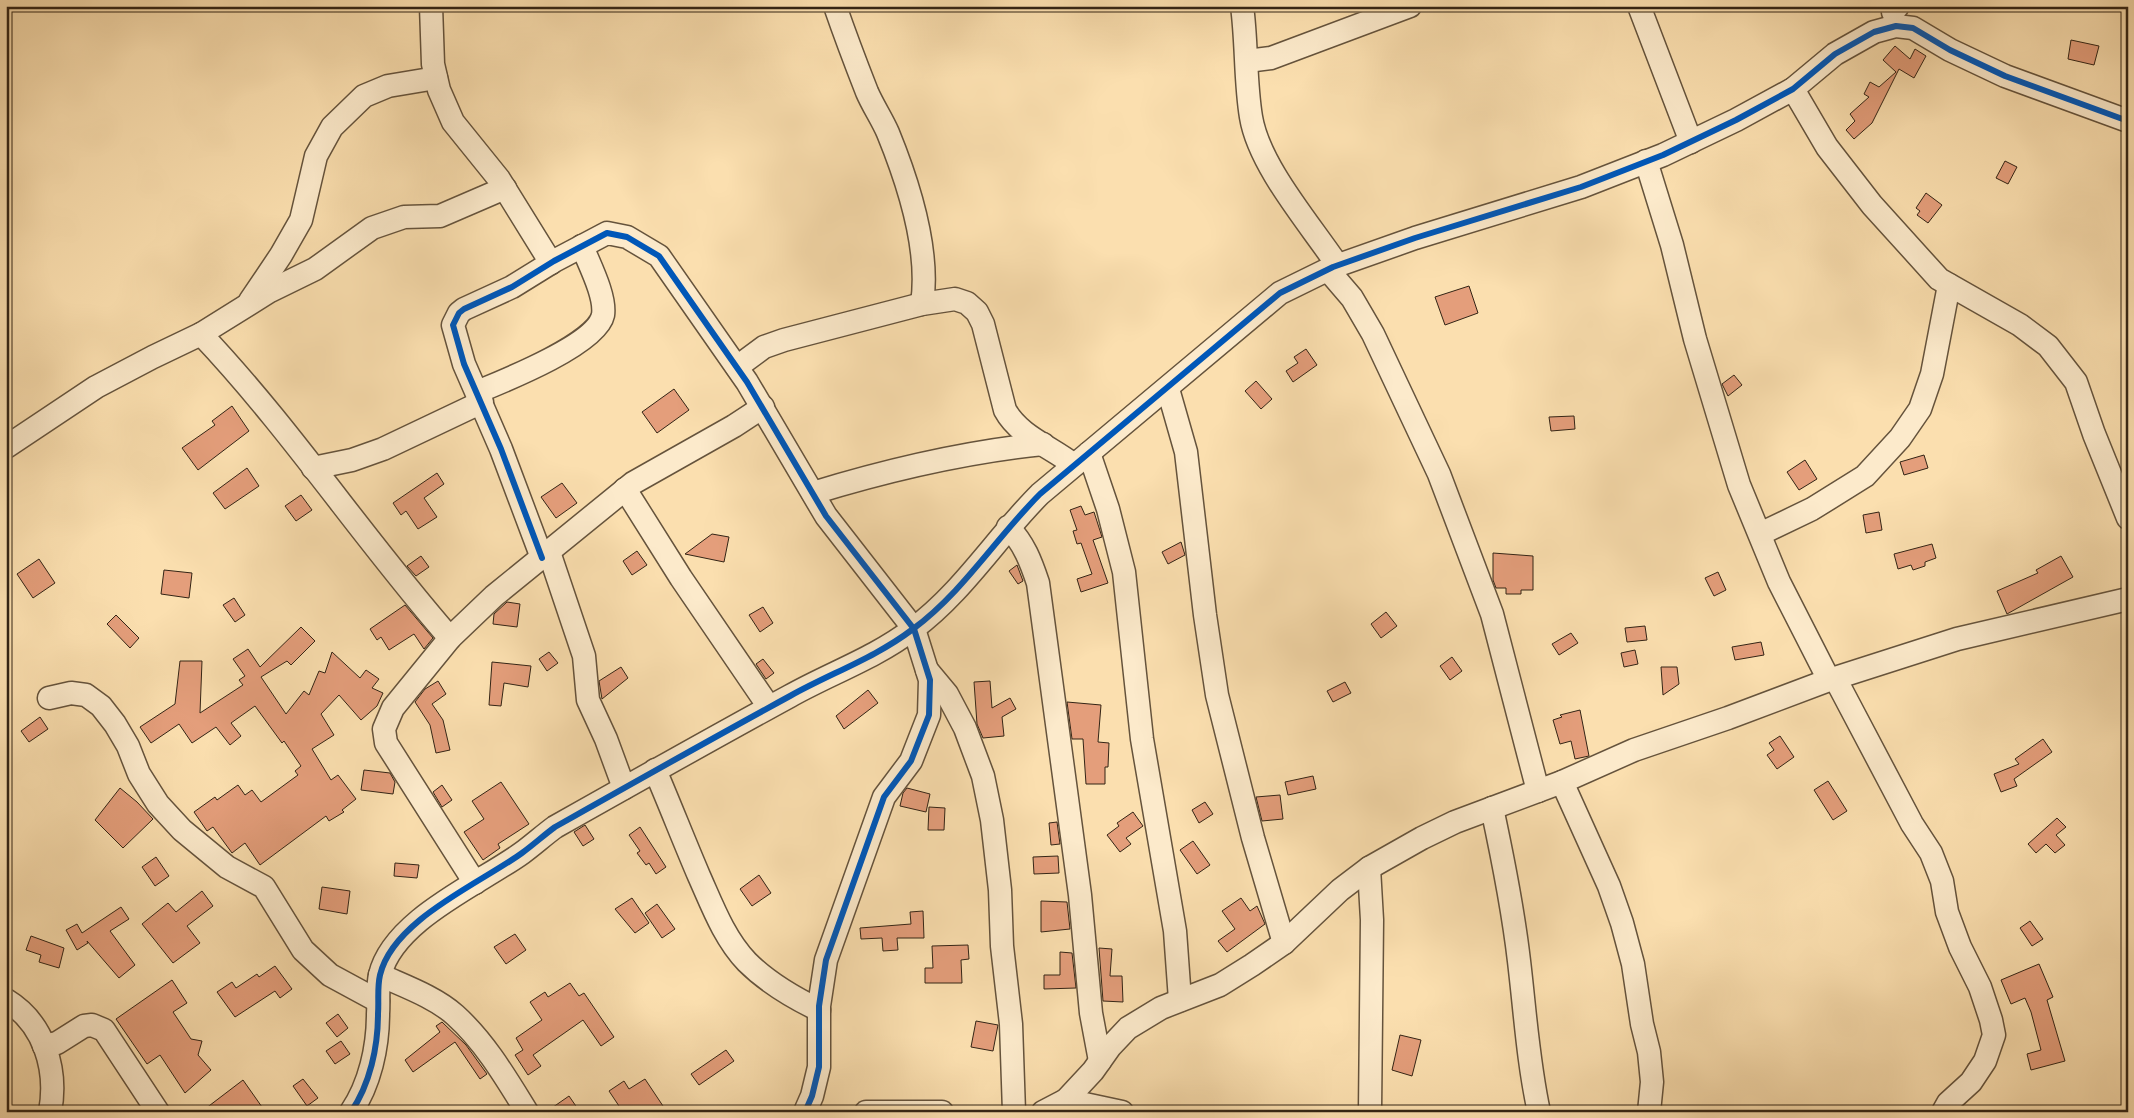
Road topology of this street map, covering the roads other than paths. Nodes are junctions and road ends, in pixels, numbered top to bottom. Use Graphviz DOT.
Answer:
graph roads {
  1 [pos="431,6"];
  2 [pos="835,6"];
  3 [pos="1242,6"];
  4 [pos="1410,6"];
  5 [pos="1639,6"];
  6 [pos="1895,13"];
  7 [pos="1247,60"];
  8 [pos="436,78"];
  9 [pos="1792,89"];
  10 [pos="2128,121"];
  11 [pos="1691,142"];
  12 [pos="1646,162"];
  13 [pos="505,188"];
  14 [pos="582,246"];
  15 [pos="551,263"];
  16 [pos="1333,268"];
  17 [pos="1949,285"];
  18 [pos="922,304"];
  19 [pos="245,308"];
  20 [pos="201,334"];
  21 [pos="737,367"];
  22 [pos="1168,389"];
  23 [pos="480,397"];
  24 [pos="763,407"];
  25 [pos="1043,444"];
  26 [pos="6,447"];
  27 [pos="1081,459"];
  28 [pos="313,468"];
  29 [pos="625,489"];
  30 [pos="813,493"];
  31 [pos="2128,518"];
  32 [pos="1008,527"];
  33 [pos="1760,534"];
  34 [pos="546,555"];
  35 [pos="2128,599"];
  36 [pos="914,629"];
  37 [pos="450,638"];
  38 [pos="927,670"];
  39 [pos="1832,679"];
  40 [pos="49,698"];
  41 [pos="768,707"];
  42 [pos="655,770"];
  43 [pos="1562,782"];
  44 [pos="624,788"];
  45 [pos="1538,791"];
  46 [pos="1492,808"];
  47 [pos="1369,868"];
  48 [pos="475,884"];
  49 [pos="1284,943"];
  50 [pos="380,975"];
  51 [pos="6,1000"];
  52 [pos="1180,1000"];
  53 [pos="378,1002"];
  54 [pos="819,1010"];
  55 [pos="44,1046"];
  56 [pos="1100,1061"];
  57 [pos="1066,1100"];
  58 [pos="50,1112"];
  59 [pos="158,1112"];
  60 [pos="351,1112"];
  61 [pos="527,1112"];
  62 [pos="805,1112"];
  63 [pos="866,1112"];
  64 [pos="942,1112"];
  65 [pos="1014,1112"];
  66 [pos="1043,1112"];
  67 [pos="1122,1112"];
  68 [pos="1370,1112"];
  69 [pos="1539,1112"];
  70 [pos="1648,1112"];
  71 [pos="1943,1112"];
  1 -- 8 [label="street"];
  2 -- 18 [label="street"];
  3 -- 7 [label="street"];
  4 -- 7 [label="street"];
  5 -- 11 [label="street"];
  6 -- 9 [label="street"];
  6 -- 10 [label="street"];
  7 -- 16 [label="street"];
  8 -- 13 [label="street"];
  8 -- 19 [label="street"];
  9 -- 11 [label="street"];
  9 -- 17 [label="street"];
  11 -- 12 [label="street"];
  12 -- 16 [label="street"];
  12 -- 33 [label="street"];
  13 -- 15 [label="street"];
  13 -- 19 [label="street"];
  14 -- 15 [label="street"];
  14 -- 21 [label="street"];
  14 -- 23 [label="street"];
  15 -- 23 [label="street"];
  16 -- 22 [label="street"];
  16 -- 45 [label="street"];
  17 -- 31 [label="street"];
  17 -- 33 [label="street"];
  18 -- 21 [label="street"];
  18 -- 25 [label="street"];
  19 -- 20 [label="street"];
  20 -- 26 [label="street"];
  20 -- 28 [label="street"];
  21 -- 24 [label="street"];
  22 -- 27 [label="street"];
  22 -- 49 [label="street"];
  23 -- 28 [label="street"];
  23 -- 34 [label="street"];
  24 -- 29 [label="street"];
  24 -- 30 [label="street"];
  25 -- 27 [label="street"];
  25 -- 30 [label="street"];
  27 -- 32 [label="street"];
  27 -- 52 [label="street"];
  28 -- 37 [label="street"];
  29 -- 34 [label="street"];
  29 -- 41 [label="street"];
  30 -- 36 [label="street"];
  32 -- 36 [label="street"];
  32 -- 56 [label="street"];
  33 -- 39 [label="street"];
  34 -- 37 [label="street"];
  34 -- 44 [label="street"];
  35 -- 39 [label="street"];
  36 -- 38 [label="street"];
  36 -- 41 [label="street"];
  37 -- 48 [label="street"];
  38 -- 54 [label="street"];
  38 -- 65 [label="street"];
  39 -- 43 [label="street"];
  39 -- 71 [label="street"];
  40 -- 53 [label="street"];
  41 -- 42 [label="street"];
  42 -- 44 [label="street"];
  42 -- 54 [label="street"];
  43 -- 45 [label="street"];
  43 -- 70 [label="street"];
  44 -- 48 [label="street"];
  45 -- 46 [label="street"];
  46 -- 47 [label="street"];
  46 -- 69 [label="street"];
  47 -- 49 [label="street"];
  47 -- 68 [label="street"];
  48 -- 50 [label="street"];
  49 -- 52 [label="street"];
  50 -- 53 [label="street"];
  50 -- 61 [label="street"];
  51 -- 55 [label="street"];
  52 -- 56 [label="street"];
  53 -- 60 [label="street"];
  54 -- 62 [label="street"];
  55 -- 58 [label="street"];
  55 -- 59 [label="street"];
  56 -- 57 [label="street"];
  57 -- 66 [label="street"];
  57 -- 67 [label="street"];
  63 -- 64 [label="street"];
}
